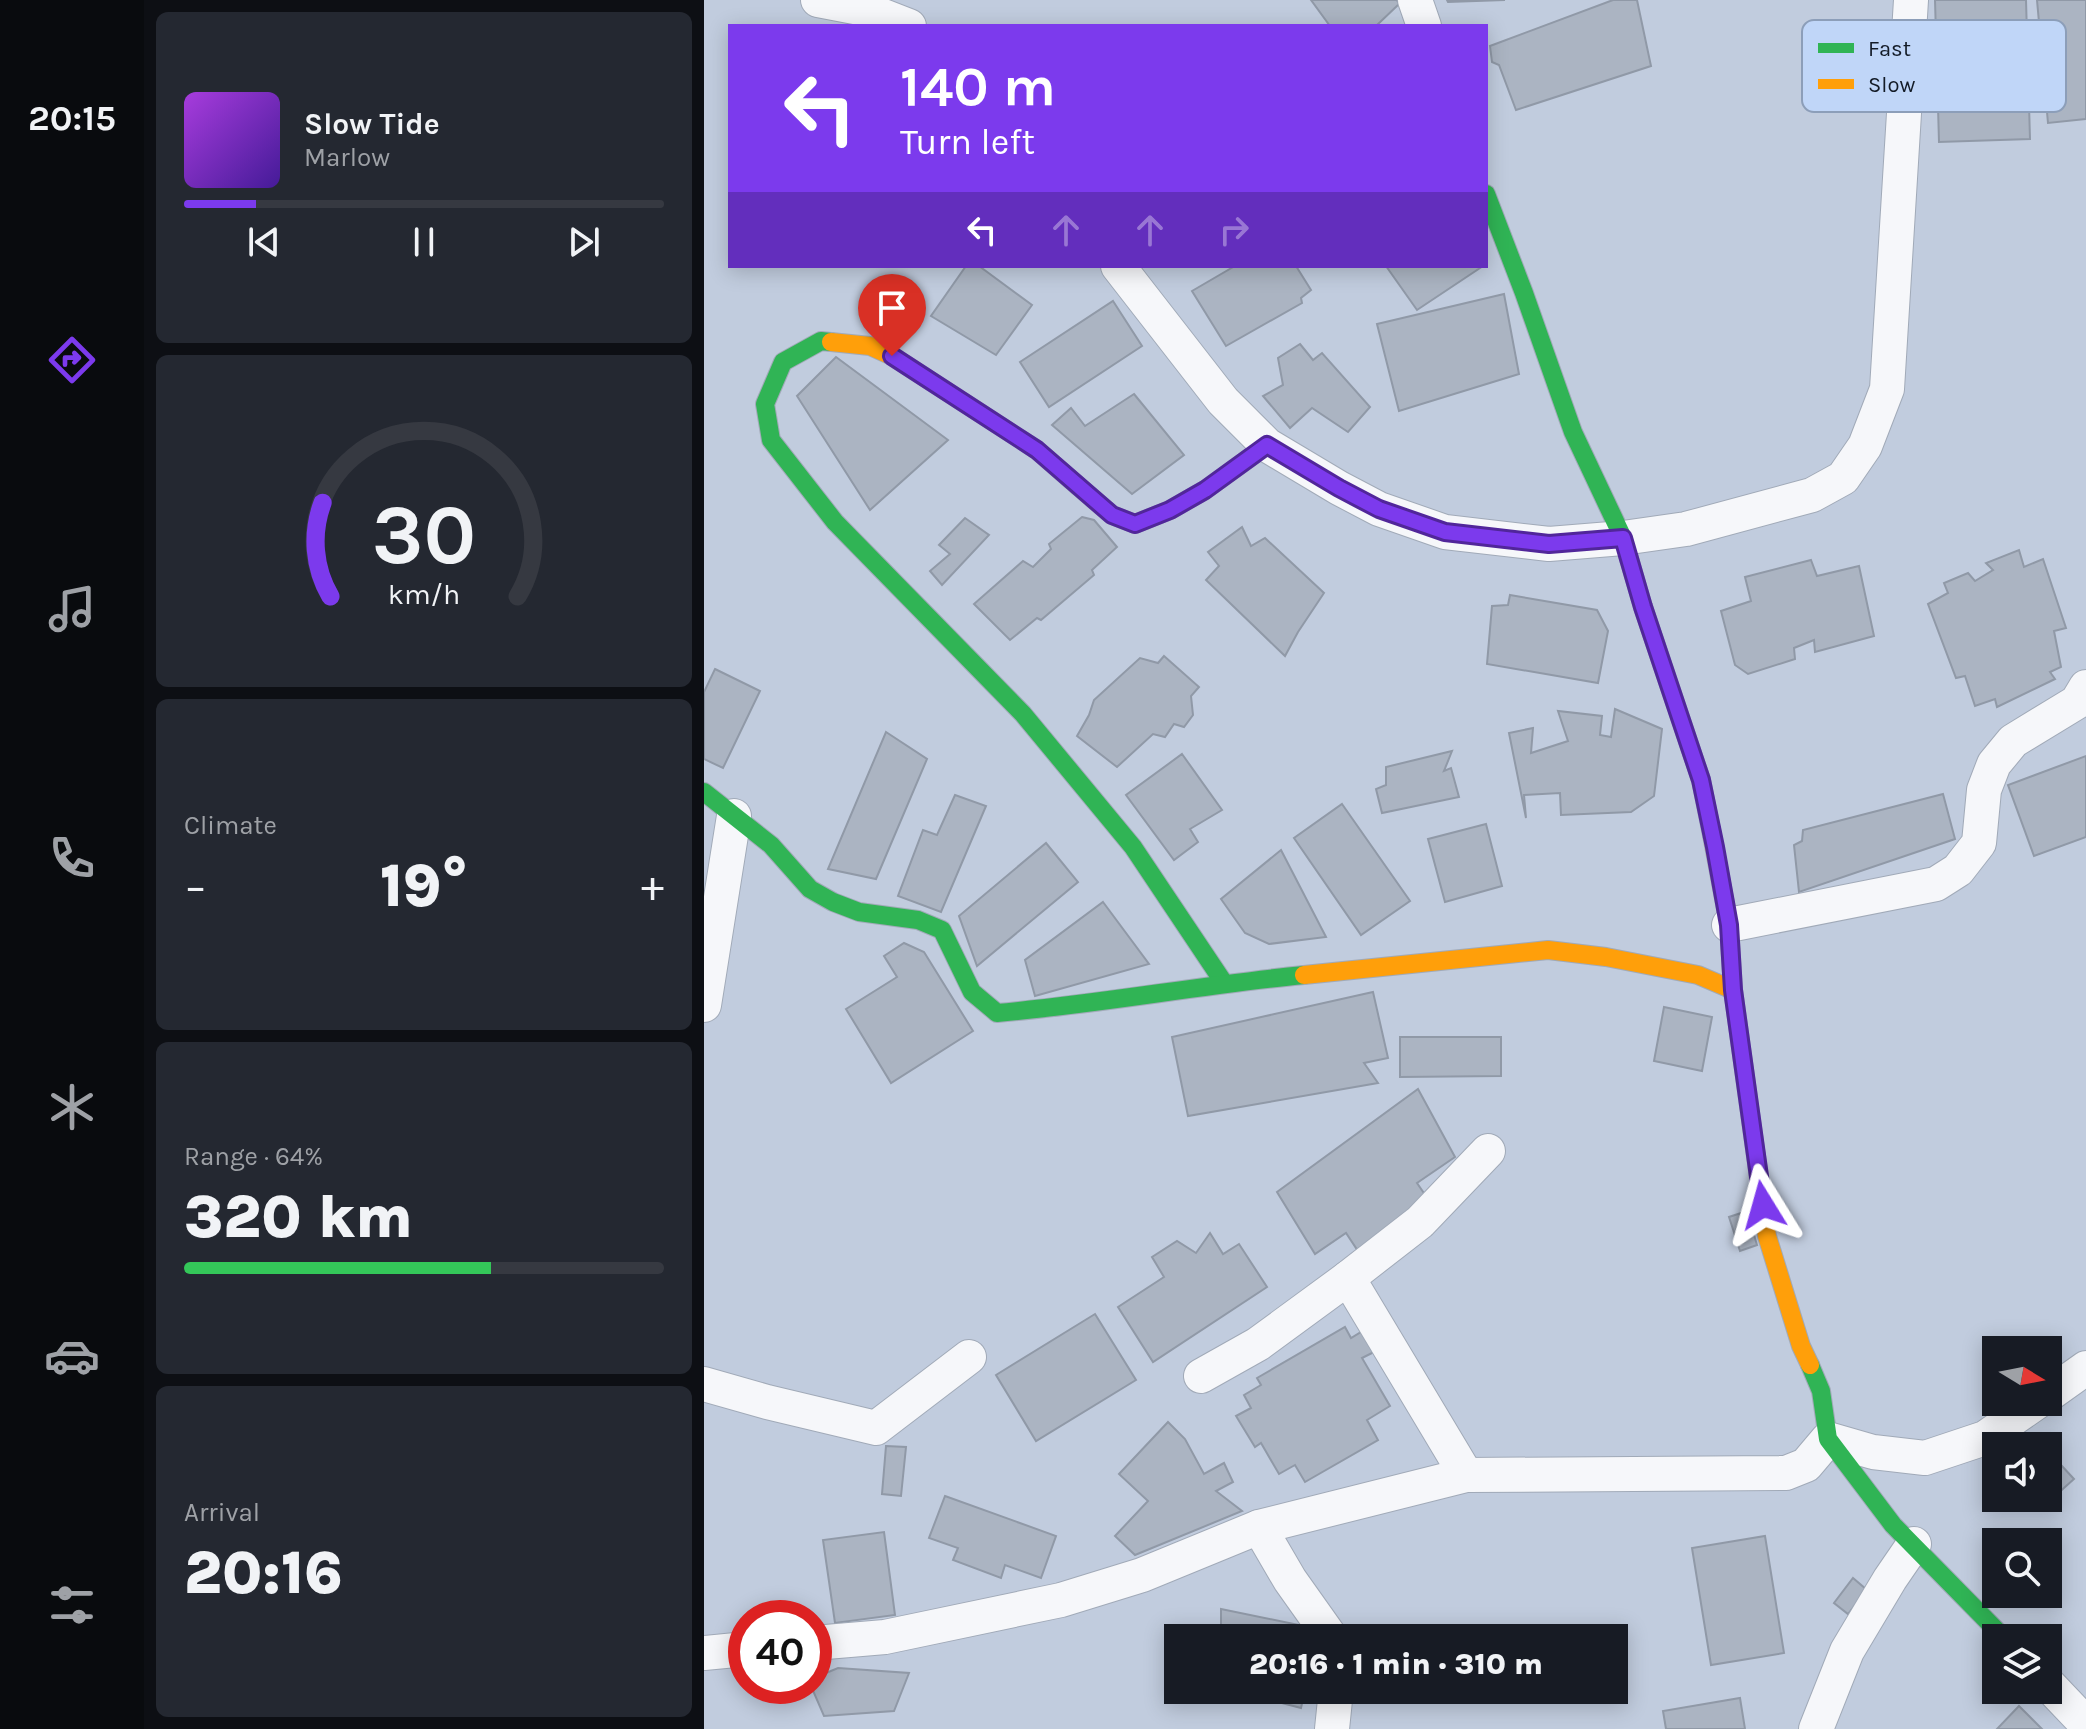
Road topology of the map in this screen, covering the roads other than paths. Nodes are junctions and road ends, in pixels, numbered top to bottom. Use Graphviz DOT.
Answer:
graph roads {
  1 [pos="818,0"];
  2 [pos="1415,0"];
  3 [pos="1911,0"];
  4 [pos="1910,20"];
  5 [pos="904,24"];
  6 [pos="1423,24"];
  7 [pos="1904,112"];
  8 [pos="1488,199"];
  9 [pos="1120,268"];
  10 [pos="1267,445"];
  11 [pos="1623,538"];
  12 [pos="2086,687"];
  13 [pos="704,792"];
  14 [pos="734,816"];
  15 [pos="1729,925"];
  16 [pos="1224,983"];
  17 [pos="1733,990"];
  18 [pos="704,1005"];
  19 [pos="1488,1151"];
  20 [pos="1348,1278"];
  21 [pos="969,1357"];
  22 [pos="2086,1368"];
  23 [pos="1201,1376"];
  24 [pos="704,1384"];
  25 [pos="2062,1385"];
  26 [pos="2017,1416"];
  27 [pos="1828,1439"];
  28 [pos="1466,1475"];
  29 [pos="1259,1527"];
  30 [pos="1914,1544"];
  31 [pos="1321,1624"];
  32 [pos="1991,1624"];
  33 [pos="832,1641"];
  34 [pos="728,1651"];
  35 [pos="704,1653"];
  36 [pos="2062,1699"];
  37 [pos="1335,1704"];
  38 [pos="2086,1724"];
  39 [pos="1332,1729"];
  40 [pos="1816,1729"];
  1 -- 5 [label="street"];
  2 -- 6 [label="street"];
  3 -- 4 [label="street"];
  7 -- 11 [label="street"];
  8 -- 11 [label="street"];
  9 -- 10 [label="street"];
  10 -- 11 [label="street"];
  10 -- 16 [label="street"];
  11 -- 15 [label="street"];
  12 -- 15 [label="street"];
  13 -- 14 [label="street"];
  14 -- 16 [label="street"];
  14 -- 18 [label="street"];
  15 -- 17 [label="street"];
  16 -- 17 [label="street"];
  17 -- 27 [label="street"];
  19 -- 20 [label="street"];
  20 -- 23 [label="street"];
  20 -- 28 [label="street"];
  21 -- 24 [label="street"];
  22 -- 25 [label="street"];
  26 -- 27 [label="street"];
  27 -- 28 [label="street"];
  27 -- 30 [label="street"];
  28 -- 29 [label="street"];
  29 -- 31 [label="street"];
  29 -- 33 [label="street"];
  30 -- 32 [label="street"];
  30 -- 40 [label="street"];
  34 -- 35 [label="street"];
  36 -- 38 [label="street"];
  37 -- 39 [label="street"];
}
